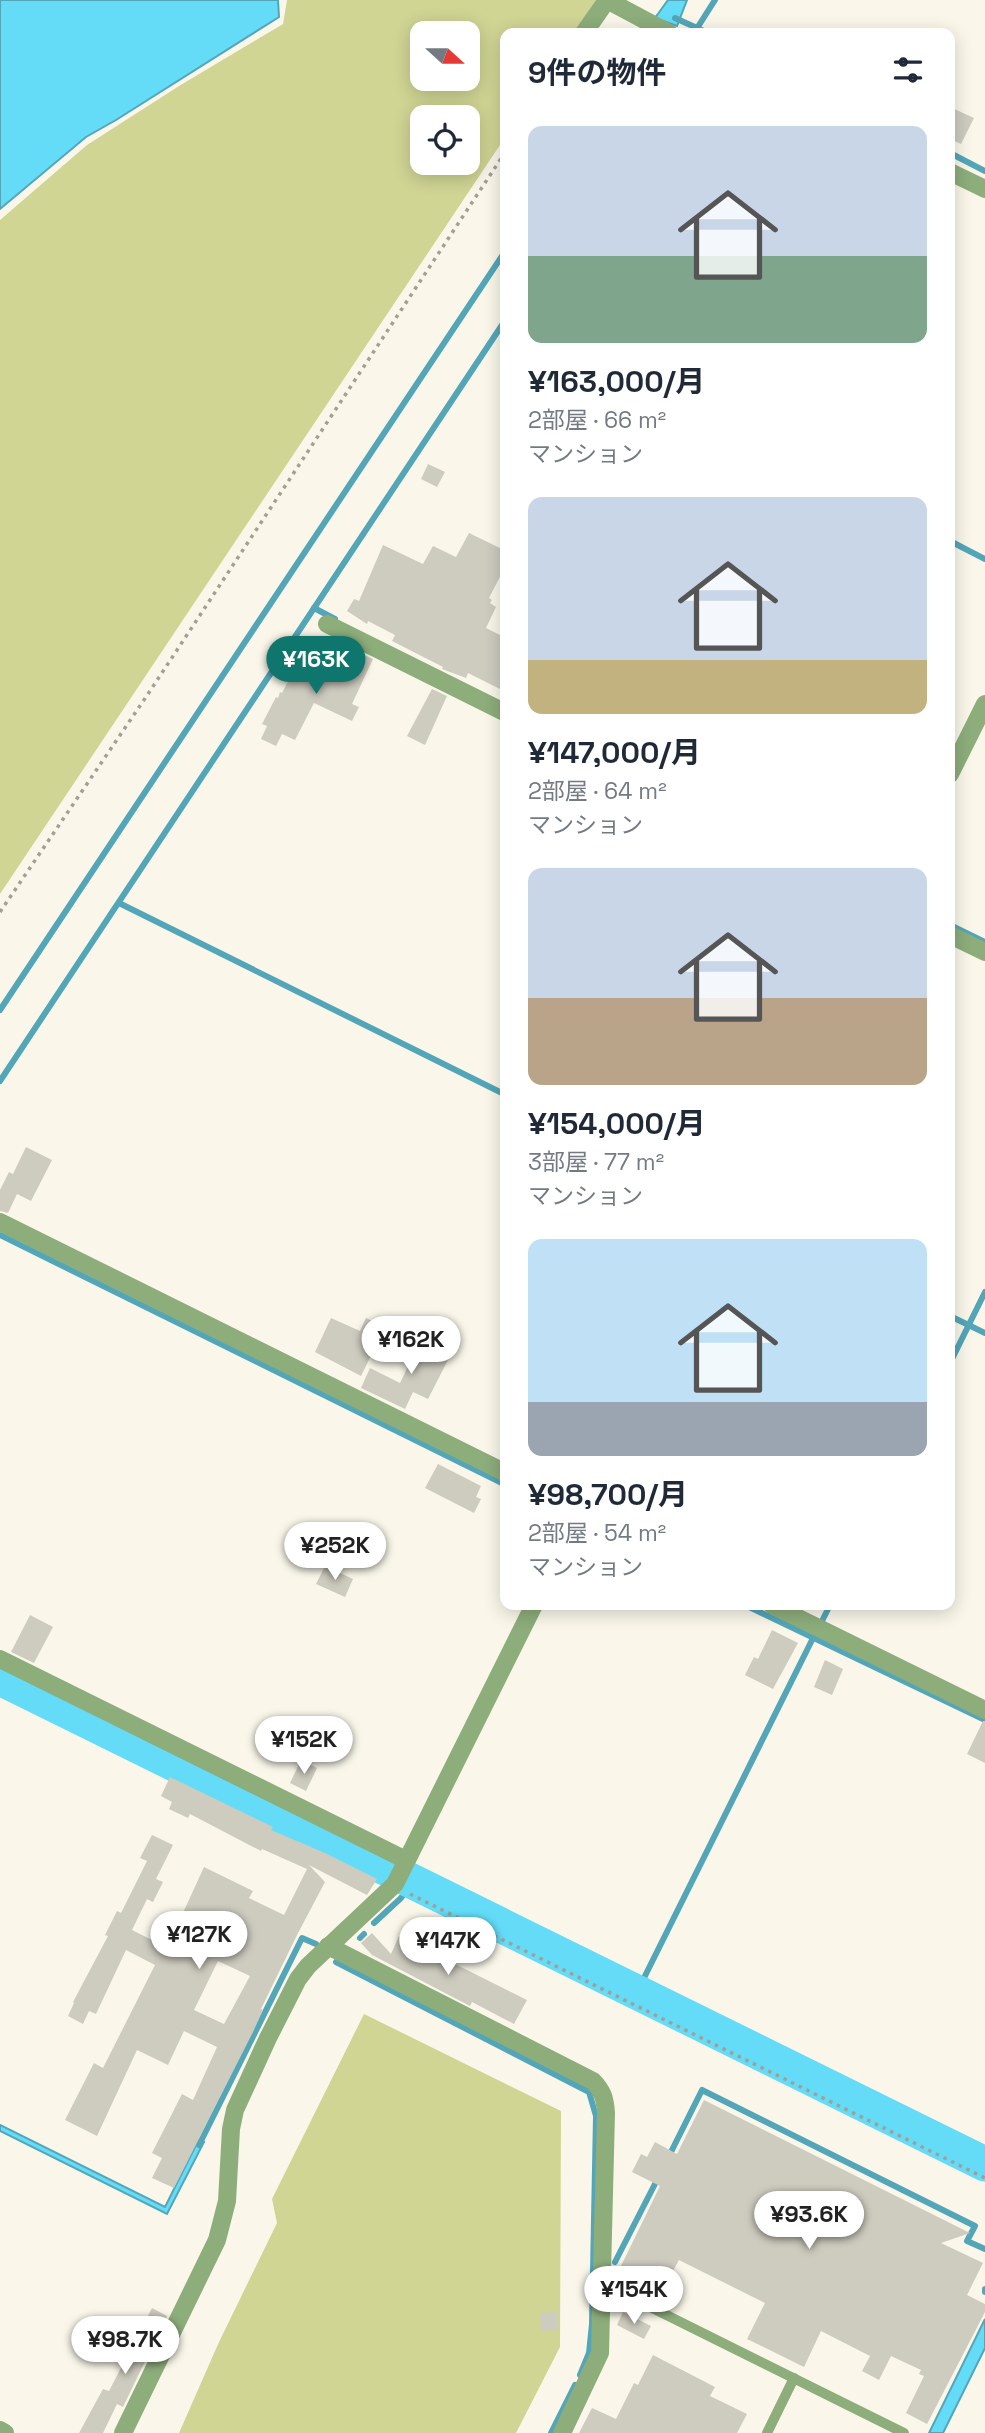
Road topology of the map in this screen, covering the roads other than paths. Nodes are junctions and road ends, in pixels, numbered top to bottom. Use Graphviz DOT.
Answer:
graph roads {
  1 [pos="587,28"];
  2 [pos="658,28"];
  3 [pos="955,174"];
  4 [pos="985,189"];
  5 [pos="327,624"];
  6 [pos="985,704"];
  7 [pos="500,710"];
  8 [pos="955,764"];
  9 [pos="955,937"];
  10 [pos="985,952"];
  11 [pos="0,1222"];
  12 [pos="500,1471"];
  13 [pos="532,1610"];
  14 [pos="782,1610"];
  15 [pos="0,1659"];
  16 [pos="985,1710"];
  17 [pos="401,1871"];
  18 [pos="328,1946"];
  19 [pos="602,2283"];
  20 [pos="794,2378"];
  21 [pos="0,2430"];
  22 [pos="5,2433"];
  23 [pos="123,2433"];
  24 [pos="562,2433"];
  25 [pos="767,2433"];
  26 [pos="904,2433"];
  1 -- 2 [label="street"];
  3 -- 4 [label="street"];
  5 -- 7 [label="street"];
  6 -- 8 [label="street"];
  9 -- 10 [label="street"];
  11 -- 12 [label="street"];
  13 -- 17 [label="street"];
  14 -- 16 [label="street"];
  15 -- 17 [label="street"];
  17 -- 18 [label="street"];
  18 -- 19 [label="street"];
  18 -- 23 [label="street"];
  19 -- 20 [label="lane"];
  19 -- 24 [label="street"];
  20 -- 25 [label="lane"];
  20 -- 26 [label="lane"];
  21 -- 22 [label="street"];
}
